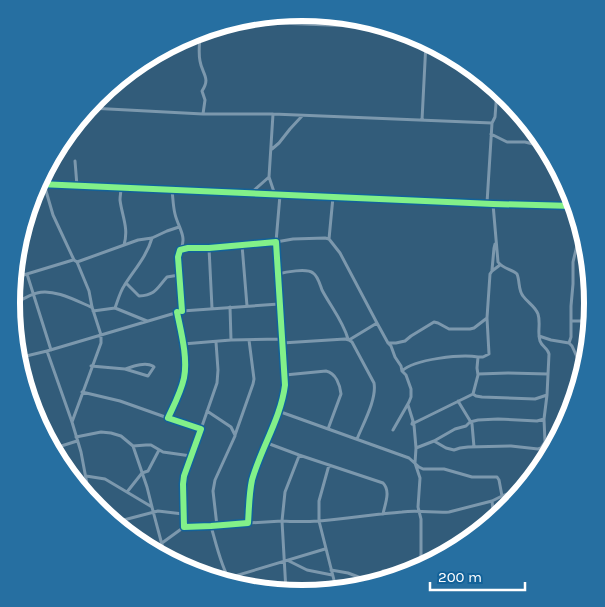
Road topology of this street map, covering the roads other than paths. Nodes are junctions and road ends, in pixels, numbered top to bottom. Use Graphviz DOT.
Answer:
graph roads {
  1 [pos="271,23"];
  2 [pos="327,25"];
  3 [pos="359,26"];
  4 [pos="200,41"];
  5 [pos="426,49"];
  6 [pos="496,98"];
  7 [pos="99,108"];
  8 [pos="203,114"];
  9 [pos="274,114"];
  10 [pos="303,116"];
  11 [pos="422,120"];
  12 [pos="492,123"];
  13 [pos="491,134"];
  14 [pos="535,145"];
  15 [pos="272,149"];
  16 [pos="75,161"];
  17 [pos="269,177"];
  18 [pos="47,184"];
  19 [pos="77,186"];
  20 [pos="45,188"];
  21 [pos="121,188"];
  22 [pos="172,190"];
  23 [pos="252,193"];
  24 [pos="275,195"];
  25 [pos="280,195"];
  26 [pos="333,197"];
  27 [pos="487,203"];
  28 [pos="493,204"];
  29 [pos="567,206"];
  30 [pos="179,227"];
  31 [pos="126,237"];
  32 [pos="152,238"];
  33 [pos="329,239"];
  34 [pos="497,241"];
  35 [pos="578,241"];
  36 [pos="133,242"];
  37 [pos="276,242"];
  38 [pos="183,244"];
  39 [pos="124,245"];
  40 [pos="242,245"];
  41 [pos="188,248"];
  42 [pos="208,248"];
  43 [pos="180,250"];
  44 [pos="75,261"];
  45 [pos="500,265"];
  46 [pos="22,267"];
  47 [pos="492,271"];
  48 [pos="27,274"];
  49 [pos="278,274"];
  50 [pos="22,275"];
  51 [pos="179,275"];
  52 [pos="126,283"];
  53 [pos="34,293"];
  54 [pos="20,301"];
  55 [pos="280,304"];
  56 [pos="247,306"];
  57 [pos="230,307"];
  58 [pos="115,308"];
  59 [pos="212,308"];
  60 [pos="93,309"];
  61 [pos="180,311"];
  62 [pos="488,318"];
  63 [pos="571,321"];
  64 [pos="584,321"];
  65 [pos="148,322"];
  66 [pos="377,324"];
  67 [pos="101,335"];
  68 [pos="540,336"];
  69 [pos="231,340"];
  70 [pos="249,340"];
  71 [pos="349,340"];
  72 [pos="282,341"];
  73 [pos="216,342"];
  74 [pos="388,342"];
  75 [pos="569,343"];
  76 [pos="183,344"];
  77 [pos="49,351"];
  78 [pos="25,356"];
  79 [pos="478,357"];
  80 [pos="578,365"];
  81 [pos="92,366"];
  82 [pos="125,369"];
  83 [pos="402,371"];
  84 [pos="478,374"];
  85 [pos="548,374"];
  86 [pos="285,375"];
  87 [pos="82,392"];
  88 [pos="473,394"];
  89 [pos="547,395"];
  90 [pos="458,402"];
  91 [pos="408,405"];
  92 [pos="207,411"];
  93 [pos="278,411"];
  94 [pos="168,418"];
  95 [pos="544,420"];
  96 [pos="72,422"];
  97 [pos="470,422"];
  98 [pos="412,424"];
  99 [pos="238,426"];
  100 [pos="231,427"];
  101 [pos="201,428"];
  102 [pos="328,429"];
  103 [pos="393,430"];
  104 [pos="235,435"];
  105 [pos="76,439"];
  106 [pos="357,439"];
  107 [pos="434,442"];
  108 [pos="545,442"];
  109 [pos="266,443"];
  110 [pos="547,445"];
  111 [pos="59,446"];
  112 [pos="134,446"];
  113 [pos="474,447"];
  114 [pos="416,448"];
  115 [pos="159,450"];
  116 [pos="299,455"];
  117 [pos="192,456"];
  118 [pos="415,463"];
  119 [pos="328,465"];
  120 [pos="142,473"];
  121 [pos="86,476"];
  122 [pos="88,487"];
  123 [pos="127,492"];
  124 [pos="513,492"];
  125 [pos="502,496"];
  126 [pos="492,502"];
  127 [pos="152,509"];
  128 [pos="419,511"];
  129 [pos="493,512"];
  130 [pos="183,514"];
  131 [pos="383,514"];
  132 [pos="121,520"];
  133 [pos="282,521"];
  134 [pos="319,521"];
  135 [pos="248,523"];
  136 [pos="211,526"];
  137 [pos="217,526"];
  138 [pos="184,527"];
  139 [pos="162,543"];
  140 [pos="326,549"];
  141 [pos="164,550"];
  142 [pos="421,560"];
  143 [pos="287,562"];
  144 [pos="331,570"];
  145 [pos="395,570"];
  146 [pos="381,574"];
  147 [pos="227,575"];
  148 [pos="332,575"];
  149 [pos="235,578"];
  150 [pos="364,579"];
  151 [pos="335,584"];
  152 [pos="286,585"];
  1 -- 2 [label="street"];
  2 -- 3 [label="street"];
  4 -- 8 [label="street"];
  5 -- 11 [label="street"];
  6 -- 12 [label="street"];
  7 -- 8 [label="street"];
  8 -- 9 [label="street"];
  9 -- 10 [label="street"];
  9 -- 15 [label="street"];
  10 -- 11 [label="street"];
  10 -- 15 [label="street"];
  11 -- 12 [label="street"];
  12 -- 13 [label="street"];
  13 -- 14 [label="street"];
  13 -- 27 [label="street"];
  15 -- 17 [label="street"];
  16 -- 19 [label="street"];
  17 -- 23 [label="street"];
  17 -- 24 [label="street"];
  18 -- 19 [label="street"];
  19 -- 21 [label="street"];
  20 -- 44 [label="street"];
  21 -- 22 [label="street"];
  21 -- 31 [label="street"];
  22 -- 23 [label="street"];
  22 -- 30 [label="street"];
  23 -- 24 [label="street"];
  24 -- 25 [label="street"];
  25 -- 26 [label="street"];
  25 -- 37 [label="street"];
  26 -- 27 [label="street"];
  26 -- 33 [label="street"];
  27 -- 28 [label="street"];
  28 -- 29 [label="street"];
  28 -- 34 [label="street"];
  30 -- 32 [label="street"];
  30 -- 38 [label="street"];
  31 -- 36 [label="street"];
  31 -- 39 [label="street"];
  32 -- 36 [label="street"];
  32 -- 52 [label="street"];
  33 -- 37 [label="street"];
  33 -- 66 [label="street"];
  34 -- 45 [label="street"];
  34 -- 47 [label="street"];
  35 -- 63 [label="street"];
  36 -- 39 [label="street"];
  37 -- 40 [label="street"];
  37 -- 49 [label="street"];
  38 -- 41 [label="street"];
  38 -- 43 [label="street"];
  39 -- 44 [label="street"];
  40 -- 42 [label="street"];
  40 -- 56 [label="street"];
  41 -- 42 [label="street"];
  41 -- 43 [label="street"];
  42 -- 59 [label="street"];
  43 -- 51 [label="street"];
  44 -- 48 [label="street"];
  44 -- 60 [label="street"];
  45 -- 47 [label="street"];
  45 -- 68 [label="street"];
  46 -- 50 [label="street"];
  47 -- 62 [label="street"];
  48 -- 50 [label="street"];
  48 -- 53 [label="street"];
  49 -- 55 [label="street"];
  49 -- 71 [label="street"];
  51 -- 52 [label="street"];
  51 -- 61 [label="street"];
  52 -- 58 [label="street"];
  53 -- 54 [label="street"];
  53 -- 60 [label="street"];
  53 -- 77 [label="street"];
  55 -- 56 [label="street"];
  55 -- 72 [label="street"];
  56 -- 57 [label="street"];
  57 -- 59 [label="street"];
  57 -- 69 [label="street"];
  58 -- 60 [label="street"];
  58 -- 65 [label="street"];
  59 -- 61 [label="street"];
  60 -- 67 [label="street"];
  61 -- 65 [label="street"];
  61 -- 76 [label="street"];
  62 -- 74 [label="street"];
  62 -- 79 [label="street"];
  63 -- 64 [label="street"];
  63 -- 75 [label="street"];
  65 -- 67 [label="street"];
  66 -- 71 [label="street"];
  66 -- 74 [label="street"];
  67 -- 77 [label="street"];
  67 -- 81 [label="street"];
  68 -- 75 [label="street"];
  68 -- 85 [label="street"];
  69 -- 70 [label="street"];
  69 -- 73 [label="street"];
  70 -- 72 [label="street"];
  70 -- 99 [label="street"];
  71 -- 72 [label="street"];
  71 -- 106 [label="street"];
  72 -- 86 [label="street"];
  73 -- 76 [label="street"];
  73 -- 92 [label="street"];
  74 -- 83 [label="street"];
  75 -- 80 [label="street"];
  76 -- 94 [label="street"];
  77 -- 78 [label="street"];
  77 -- 96 [label="street"];
  79 -- 83 [label="street"];
  79 -- 84 [label="street"];
  81 -- 82 [label="street"];
  81 -- 87 [label="street"];
  82 -- 82 [label="street"];
  83 -- 91 [label="street"];
  84 -- 85 [label="street"];
  84 -- 88 [label="street"];
  85 -- 89 [label="street"];
  86 -- 93 [label="street"];
  86 -- 102 [label="street"];
  87 -- 94 [label="street"];
  87 -- 96 [label="street"];
  88 -- 89 [label="street"];
  88 -- 90 [label="street"];
  89 -- 95 [label="street"];
  90 -- 97 [label="street"];
  90 -- 98 [label="street"];
  91 -- 98 [label="street"];
  91 -- 103 [label="street"];
  92 -- 100 [label="street"];
  92 -- 101 [label="street"];
  93 -- 102 [label="street"];
  93 -- 109 [label="street"];
  94 -- 101 [label="street"];
  95 -- 97 [label="street"];
  95 -- 108 [label="street"];
  96 -- 105 [label="street"];
  97 -- 107 [label="street"];
  97 -- 113 [label="street"];
  98 -- 114 [label="street"];
  99 -- 100 [label="street"];
  99 -- 104 [label="street"];
  100 -- 104 [label="street"];
  101 -- 117 [label="street"];
  102 -- 106 [label="street"];
  104 -- 137 [label="street"];
  105 -- 111 [label="street"];
  105 -- 112 [label="street"];
  105 -- 121 [label="street"];
  106 -- 118 [label="street"];
  107 -- 113 [label="street"];
  107 -- 114 [label="street"];
  108 -- 110 [label="street"];
  108 -- 113 [label="street"];
  109 -- 116 [label="street"];
  109 -- 135 [label="street"];
  112 -- 115 [label="street"];
  112 -- 120 [label="street"];
  114 -- 118 [label="street"];
  115 -- 117 [label="street"];
  115 -- 120 [label="street"];
  116 -- 119 [label="street"];
  116 -- 133 [label="street"];
  117 -- 130 [label="street"];
  118 -- 125 [label="street"];
  118 -- 128 [label="street"];
  119 -- 131 [label="street"];
  119 -- 134 [label="street"];
  120 -- 123 [label="street"];
  120 -- 127 [label="street"];
  121 -- 122 [label="street"];
  121 -- 123 [label="street"];
  123 -- 127 [label="street"];
  124 -- 125 [label="street"];
  125 -- 126 [label="street"];
  126 -- 128 [label="street"];
  126 -- 129 [label="street"];
  127 -- 130 [label="street"];
  127 -- 132 [label="street"];
  127 -- 139 [label="street"];
  128 -- 131 [label="street"];
  128 -- 142 [label="street"];
  130 -- 138 [label="street"];
  131 -- 134 [label="street"];
  133 -- 134 [label="street"];
  133 -- 135 [label="street"];
  133 -- 143 [label="street"];
  134 -- 140 [label="street"];
  135 -- 137 [label="street"];
  136 -- 137 [label="street"];
  136 -- 138 [label="street"];
  136 -- 147 [label="street"];
  138 -- 139 [label="street"];
  139 -- 141 [label="street"];
  140 -- 143 [label="street"];
  140 -- 144 [label="street"];
  143 -- 148 [label="street"];
  143 -- 149 [label="street"];
  143 -- 152 [label="street"];
  144 -- 148 [label="street"];
  144 -- 150 [label="street"];
  145 -- 146 [label="street"];
  148 -- 151 [label="street"];
}
